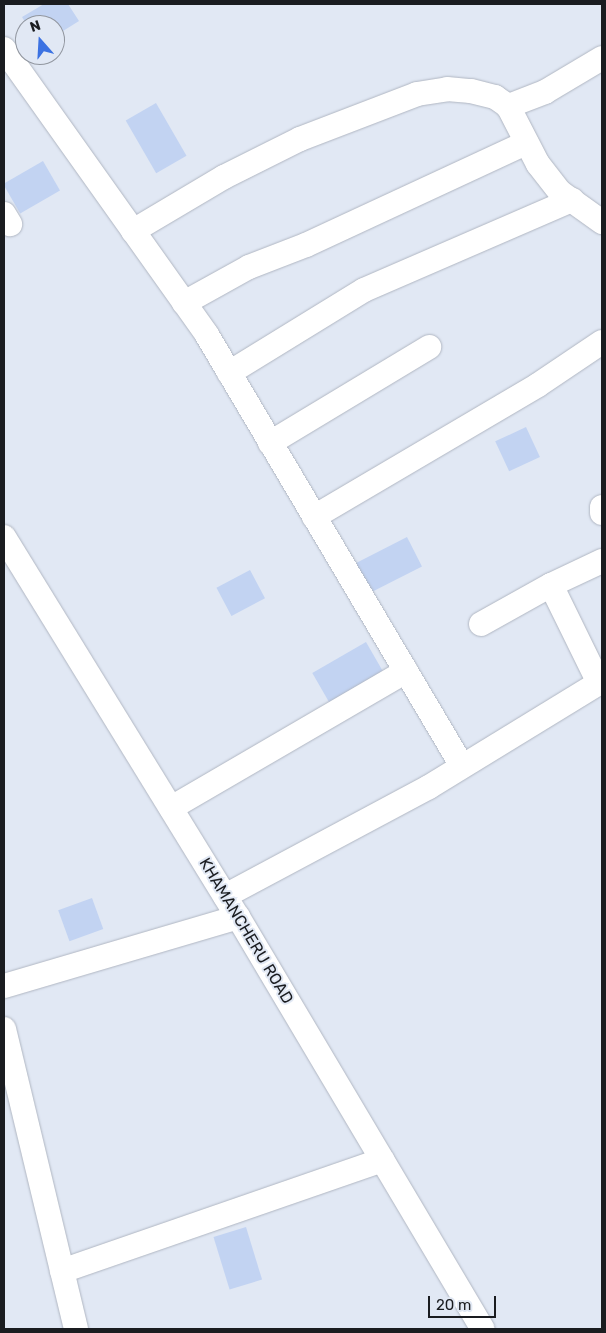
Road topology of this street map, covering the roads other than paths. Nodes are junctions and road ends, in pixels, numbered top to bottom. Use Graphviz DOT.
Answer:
graph roads {
  1 [pos="602,58"];
  2 [pos="7,60"];
  3 [pos="508,106"];
  4 [pos="526,143"];
  5 [pos="572,200"];
  6 [pos="602,222"];
  7 [pos="133,231"];
  8 [pos="184,304"];
  9 [pos="602,342"];
  10 [pos="429,347"];
  11 [pos="230,374"];
  12 [pos="270,442"];
  13 [pos="602,507"];
  14 [pos="602,513"];
  15 [pos="314,517"];
  16 [pos="4,536"];
  17 [pos="602,561"];
  18 [pos="551,585"];
  19 [pos="481,624"];
  20 [pos="406,671"];
  21 [pos="601,682"];
  22 [pos="462,766"];
  23 [pos="171,808"];
  24 [pos="225,896"];
  25 [pos="238,917"];
  26 [pos="4,986"];
  27 [pos="4,1029"];
  28 [pos="382,1160"];
  29 [pos="62,1272"];
  30 [pos="76,1329"];
  31 [pos="483,1329"];
  1 -- 3 [label="street"];
  2 -- 7 [label="street"];
  3 -- 4 [label="street"];
  3 -- 7 [label="street"];
  4 -- 5 [label="street"];
  4 -- 8 [label="street"];
  5 -- 6 [label="street"];
  5 -- 11 [label="street"];
  7 -- 8 [label="street"];
  8 -- 11 [label="street"];
  9 -- 15 [label="street"];
  10 -- 12 [label="street"];
  11 -- 12 [label="street"];
  12 -- 15 [label="street"];
  13 -- 14 [label="street"];
  15 -- 20 [label="street"];
  16 -- 23 [label="street, KHAMANCHERU ROAD"];
  17 -- 18 [label="street"];
  18 -- 19 [label="street"];
  18 -- 21 [label="street"];
  20 -- 22 [label="street"];
  20 -- 23 [label="street"];
  21 -- 22 [label="street"];
  22 -- 24 [label="street"];
  23 -- 24 [label="street, KHAMANCHERU ROAD"];
  24 -- 25 [label="street, KHAMANCHERU ROAD"];
  25 -- 26 [label="street"];
  25 -- 28 [label="street, KHAMANCHERU ROAD"];
  27 -- 29 [label="street"];
  28 -- 29 [label="street"];
  28 -- 31 [label="street, KHAMANCHERU ROAD"];
  29 -- 30 [label="street"];
}
